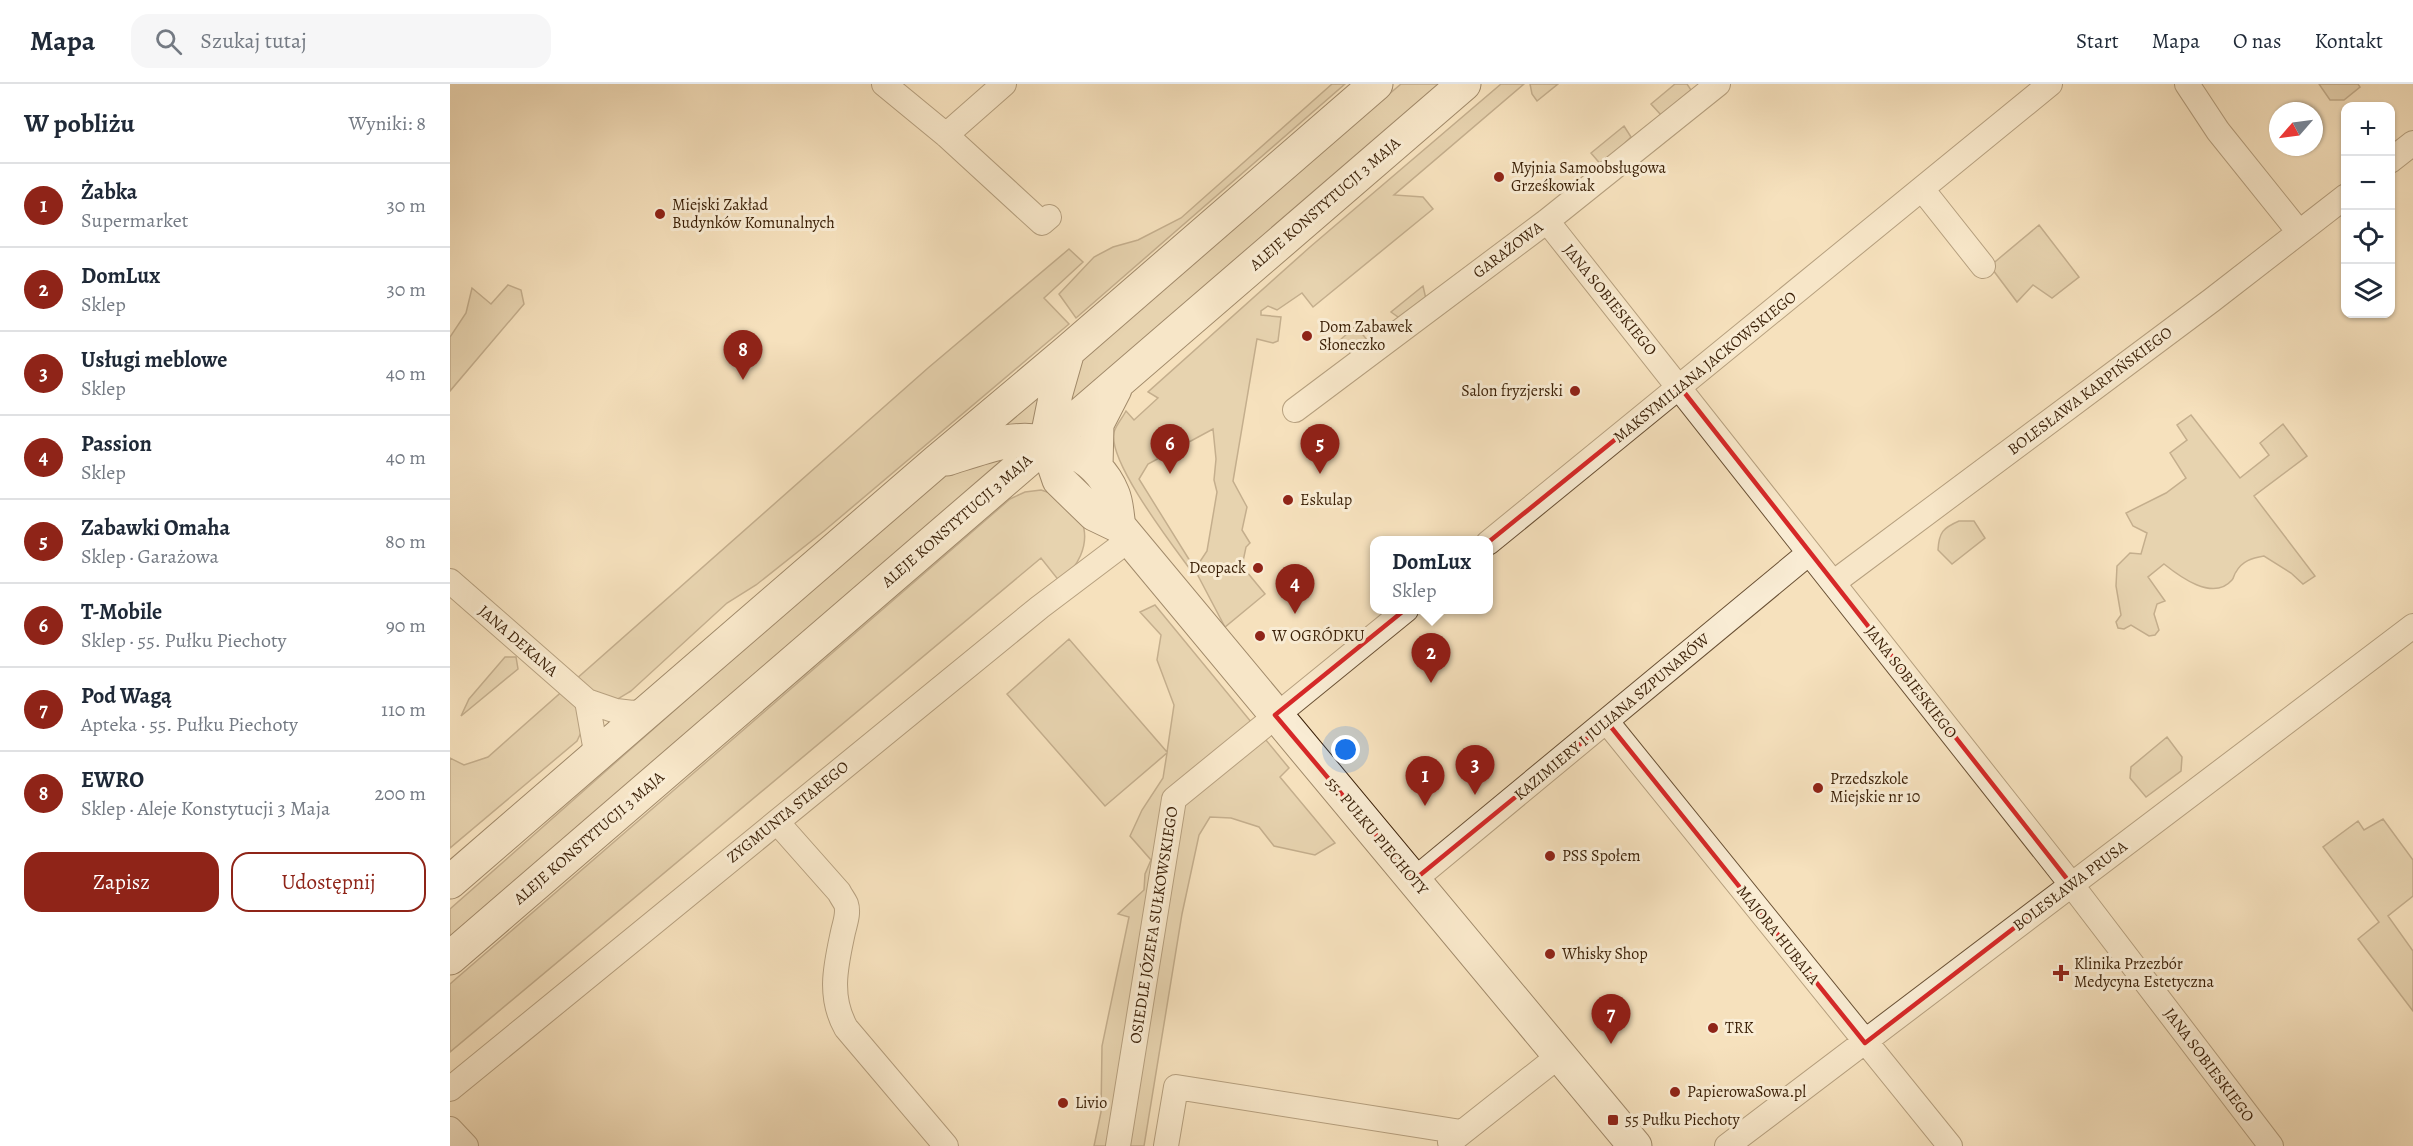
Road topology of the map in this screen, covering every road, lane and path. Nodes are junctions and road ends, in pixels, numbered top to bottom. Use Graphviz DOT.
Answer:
graph roads {
  1 [pos="884,84"];
  2 [pos="1004,84"];
  3 [pos="1376,84"];
  4 [pos="1464,84"];
  5 [pos="1718,84"];
  6 [pos="2050,84"];
  7 [pos="2187,84"];
  8 [pos="946,135"];
  9 [pos="2413,143"];
  10 [pos="2395,158"];
  11 [pos="1922,189"];
  12 [pos="2341,200"];
  13 [pos="1049,217"];
  14 [pos="1547,221"];
  15 [pos="2299,232"];
  16 [pos="1983,266"];
  17 [pos="1068,351"];
  18 [pos="1119,381"];
  19 [pos="1680,387"];
  20 [pos="1295,410"];
  21 [pos="1046,442"];
  22 [pos="936,462"];
  23 [pos="1096,467"];
  24 [pos="1059,480"];
  25 [pos="986,497"];
  26 [pos="1124,533"];
  27 [pos="1493,539"];
  28 [pos="1809,553"];
  29 [pos="450,581"];
  30 [pos="1833,583"];
  31 [pos="1400,614"];
  32 [pos="2413,626"];
  33 [pos="587,701"];
  34 [pos="649,711"];
  35 [pos="1275,715"];
  36 [pos="1607,722"];
  37 [pos="591,760"];
  38 [pos="777,822"];
  39 [pos="1414,880"];
  40 [pos="450,882"];
  41 [pos="2071,884"];
  42 [pos="450,958"];
  43 [pos="1865,1043"];
  44 [pos="1560,1055"];
  45 [pos="450,1089"];
  46 [pos="450,1129"];
  47 [pos="1453,1139"];
  48 [pos="466,1146"];
  49 [pos="946,1146"];
  50 [pos="1118,1146"];
  51 [pos="1166,1146"];
  52 [pos="1635,1146"];
  53 [pos="1727,1146"];
  54 [pos="1950,1146"];
  55 [pos="2271,1146"];
  1 -- 8 [label="street"];
  2 -- 8 [label="street"];
  3 -- 17 [label="main road"];
  4 -- 18 [label="main road, ALEJE KONSTYTUCJI 3 MAJA"];
  5 -- 14 [label="street, GARAŻOWA"];
  6 -- 11 [label="street, MAKSYMILIANA JACKOWSKIEGO"];
  7 -- 15 [label="street"];
  8 -- 13 [label="street"];
  9 -- 10 [label="street"];
  11 -- 16 [label="street"];
  11 -- 19 [label="street, MAKSYMILIANA JACKOWSKIEGO"];
  12 -- 15 [label="street, BOLESŁAWA KARPIŃSKIEGO"];
  14 -- 19 [label="street, JANA SOBIESKIEGO"];
  14 -- 20 [label="street, GARAŻOWA"];
  15 -- 30 [label="street, BOLESŁAWA KARPIŃSKIEGO"];
  17 -- 21 [label="main road"];
  17 -- 22 [label="main road"];
  18 -- 21 [label="main road, ALEJE KONSTYTUCJI 3 MAJA"];
  18 -- 23 [label="main road"];
  19 -- 27 [label="street, MAKSYMILIANA JACKOWSKIEGO"];
  19 -- 28 [label="street, JANA SOBIESKIEGO"];
  21 -- 22 [label="main road, 55. PUŁKU PIECHOTY"];
  21 -- 23 [label="main road, 55. PUŁKU PIECHOTY"];
  21 -- 24 [label="main road, 55. PUŁKU PIECHOTY"];
  21 -- 25 [label="main road, ALEJE KONSTYTUCJI 3 MAJA"];
  22 -- 34 [label="main road"];
  23 -- 26 [label="main road, 55. PUŁKU PIECHOTY"];
  24 -- 25 [label="main road"];
  24 -- 26 [label="main road, 55. PUŁKU PIECHOTY"];
  25 -- 42 [label="main road, ALEJE KONSTYTUCJI 3 MAJA"];
  26 -- 35 [label="main road, 55. PUŁKU PIECHOTY"];
  26 -- 38 [label="street, ZYGMUNTA STAREGO"];
  28 -- 30 [label="street, JANA SOBIESKIEGO"];
  28 -- 36 [label="street, KAZIMIERY I JULIANA SZPUNARÓW"];
  29 -- 33 [label="street, JANA DEKANA"];
  30 -- 41 [label="street, JANA SOBIESKIEGO"];
  31 -- 35 [label="street"];
  32 -- 41 [label="street, BOLESŁAWA PRUSA"];
  33 -- 34 [label="street, JANA DEKANA"];
  33 -- 37 [label="street"];
  34 -- 37 [label="main road"];
  35 -- 39 [label="main road, 55. PUŁKU PIECHOTY"];
  35 -- 50 [label="street, OSIEDLE JÓZEFA SUŁKOWSKIEGO"];
  36 -- 39 [label="street, KAZIMIERY I JULIANA SZPUNARÓW"];
  36 -- 43 [label="street, MAJORA HUBALA"];
  37 -- 40 [label="main road"];
  38 -- 45 [label="street, ZYGMUNTA STAREGO"];
  38 -- 49 [label="street"];
  39 -- 44 [label="main road, 55. PUŁKU PIECHOTY"];
  41 -- 43 [label="street, BOLESŁAWA PRUSA"];
  41 -- 55 [label="street, JANA SOBIESKIEGO"];
  43 -- 53 [label="street, BOLESŁAWA PRUSA"];
  43 -- 54 [label="street, MAJORA HUBALA"];
  44 -- 47 [label="street"];
  44 -- 52 [label="main road, 55. PUŁKU PIECHOTY"];
  46 -- 48 [label="street"];
  47 -- 51 [label="street"];
}
